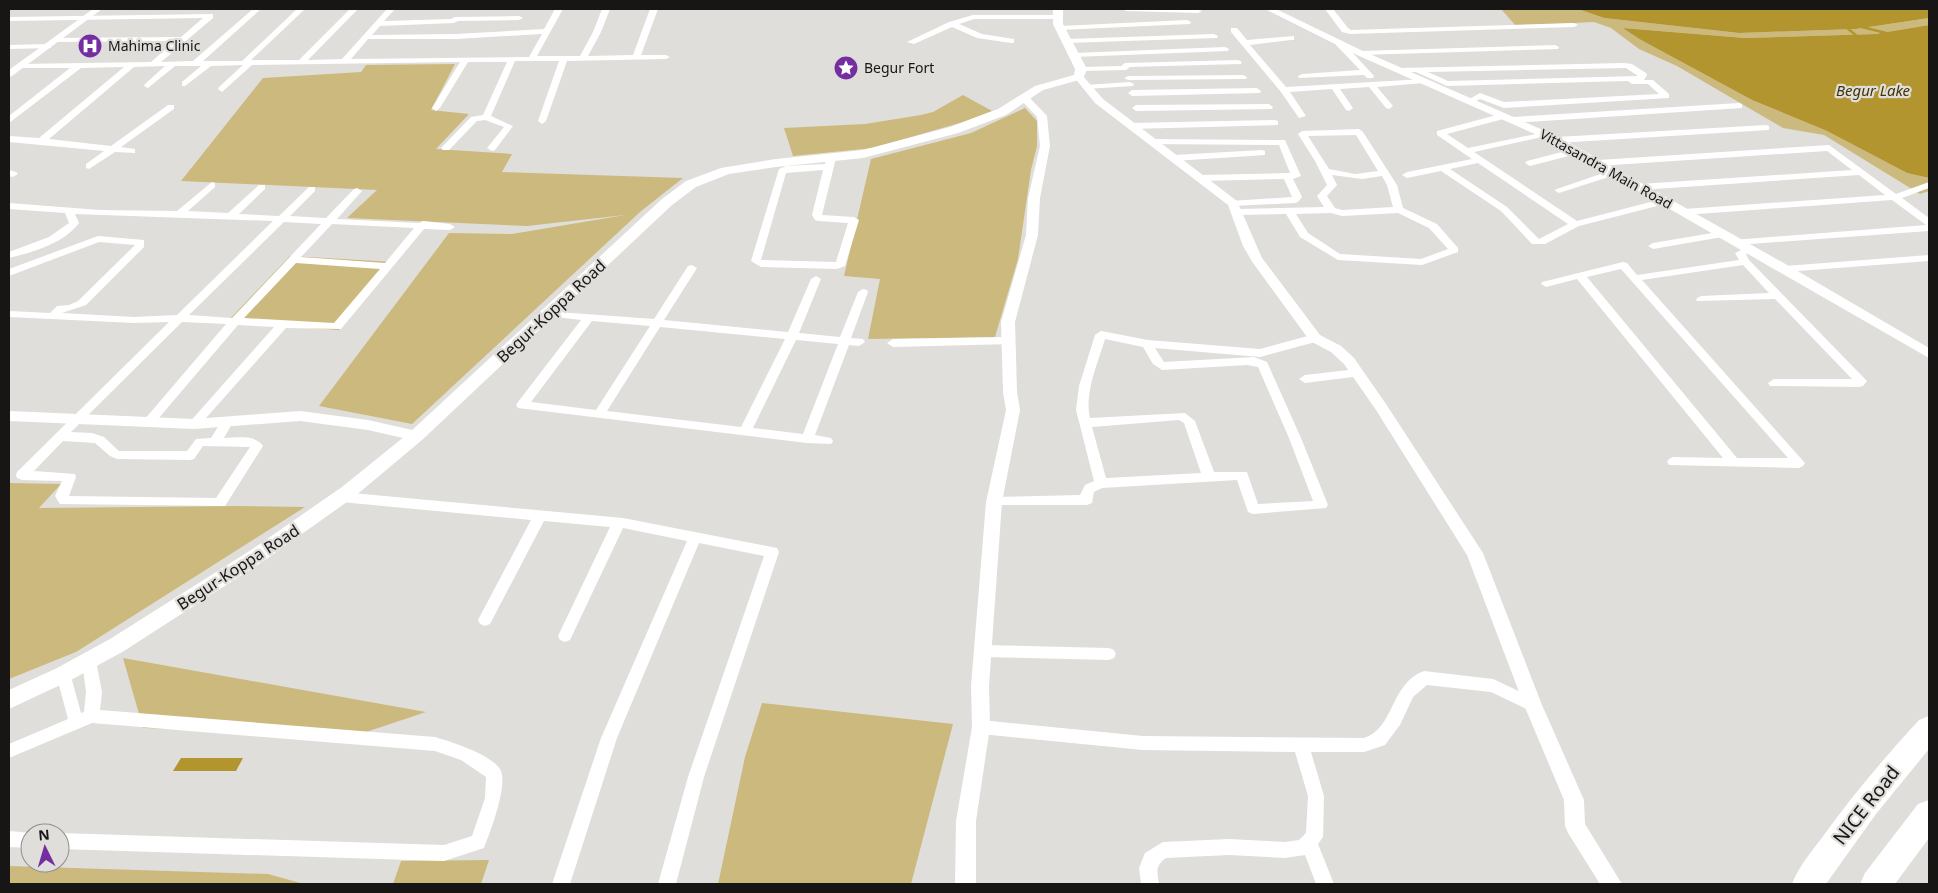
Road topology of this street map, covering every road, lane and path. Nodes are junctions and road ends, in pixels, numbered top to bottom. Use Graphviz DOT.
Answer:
graph roads {
  1 [pos="98,9"];
  2 [pos="257,9"];
  3 [pos="301,9"];
  4 [pos="354,9"];
  5 [pos="391,9"];
  6 [pos="483,9"];
  7 [pos="559,9"];
  8 [pos="606,9"];
  9 [pos="654,9"];
  10 [pos="1126,9"];
  11 [pos="1269,9"];
  12 [pos="1329,9"];
  13 [pos="1198,11"];
  14 [pos="973,13"];
  15 [pos="478,16"];
  16 [pos="86,18"];
  17 [pos="519,18"];
  18 [pos="9,19"];
  19 [pos="1187,22"];
  20 [pos="377,24"];
  21 [pos="952,24"];
  22 [pos="1574,25"];
  23 [pos="1114,26"];
  24 [pos="547,30"];
  25 [pos="1234,30"];
  26 [pos="1214,36"];
  27 [pos="366,37"];
  28 [pos="1291,38"];
  29 [pos="182,39"];
  30 [pos="1118,39"];
  31 [pos="56,40"];
  32 [pos="1011,41"];
  33 [pos="911,42"];
  34 [pos="1245,43"];
  35 [pos="1340,43"];
  36 [pos="48,46"];
  37 [pos="9,47"];
  38 [pos="1555,47"];
  39 [pos="1070,48"];
  40 [pos="1225,49"];
  41 [pos="1121,52"];
  42 [pos="1360,53"];
  43 [pos="636,58"];
  44 [pos="666,58"];
  45 [pos="564,59"];
  46 [pos="582,59"];
  47 [pos="465,60"];
  48 [pos="512,60"];
  49 [pos="532,60"];
  50 [pos="300,62"];
  51 [pos="344,62"];
  52 [pos="1238,62"];
  53 [pos="196,63"];
  54 [pos="209,63"];
  55 [pos="247,63"];
  56 [pos="132,64"];
  57 [pos="153,64"];
  58 [pos="173,64"];
  59 [pos="79,65"];
  60 [pos="20,66"];
  61 [pos="1125,66"];
  62 [pos="1398,70"];
  63 [pos="1417,70"];
  64 [pos="1367,72"];
  65 [pos="9,74"];
  66 [pos="1302,76"];
  67 [pos="1242,77"];
  68 [pos="1424,81"];
  69 [pos="185,84"];
  70 [pos="1130,85"];
  71 [pos="1375,85"];
  72 [pos="148,86"];
  73 [pos="1335,87"];
  74 [pos="222,89"];
  75 [pos="1284,90"];
  76 [pos="1257,91"];
  77 [pos="1475,98"];
  78 [pos="1025,99"];
  79 [pos="1389,106"];
  80 [pos="1739,106"];
  81 [pos="171,107"];
  82 [pos="1268,107"];
  83 [pos="436,108"];
  84 [pos="1136,108"];
  85 [pos="1349,108"];
  86 [pos="1302,116"];
  87 [pos="486,117"];
  88 [pos="1508,118"];
  89 [pos="9,120"];
  90 [pos="542,121"];
  91 [pos="1275,123"];
  92 [pos="1136,126"];
  93 [pos="1766,128"];
  94 [pos="1543,134"];
  95 [pos="9,138"];
  96 [pos="1557,140"];
  97 [pos="41,141"];
  98 [pos="1153,142"];
  99 [pos="446,148"];
  100 [pos="492,148"];
  101 [pos="112,149"];
  102 [pos="132,151"];
  103 [pos="1466,151"];
  104 [pos="1577,151"];
  105 [pos="1262,153"];
  106 [pos="1174,158"];
  107 [pos="1479,160"];
  108 [pos="830,162"];
  109 [pos="1598,162"];
  110 [pos="1530,163"];
  111 [pos="89,166"];
  112 [pos="1443,168"];
  113 [pos="1325,171"];
  114 [pos="1384,172"];
  115 [pos="1615,172"];
  116 [pos="1860,172"];
  117 [pos="1407,175"];
  118 [pos="1287,176"];
  119 [pos="1200,178"];
  120 [pos="212,185"];
  121 [pos="1929,185"];
  122 [pos="262,187"];
  123 [pos="1640,187"];
  124 [pos="312,189"];
  125 [pos="1560,190"];
  126 [pos="358,191"];
  127 [pos="1895,198"];
  128 [pos="1666,201"];
  129 [pos="9,206"];
  130 [pos="1236,207"];
  131 [pos="1331,210"];
  132 [pos="1400,210"];
  133 [pos="1289,211"];
  134 [pos="69,212"];
  135 [pos="1684,212"];
  136 [pos="178,214"];
  137 [pos="230,216"];
  138 [pos="280,219"];
  139 [pos="329,221"];
  140 [pos="1929,223"];
  141 [pos="423,224"];
  142 [pos="1575,224"];
  143 [pos="450,227"];
  144 [pos="1929,228"];
  145 [pos="1724,234"];
  146 [pos="1737,242"];
  147 [pos="1652,246"];
  148 [pos="1750,249"];
  149 [pos="9,255"];
  150 [pos="1929,258"];
  151 [pos="293,260"];
  152 [pos="1745,262"];
  153 [pos="388,266"];
  154 [pos="692,268"];
  155 [pos="1785,269"];
  156 [pos="9,273"];
  157 [pos="1580,276"];
  158 [pos="1635,278"];
  159 [pos="816,279"];
  160 [pos="1546,284"];
  161 [pos="863,292"];
  162 [pos="1779,296"];
  163 [pos="1701,299"];
  164 [pos="9,306"];
  165 [pos="53,311"];
  166 [pos="548,313"];
  167 [pos="9,314"];
  168 [pos="179,318"];
  169 [pos="589,318"];
  170 [pos="236,320"];
  171 [pos="284,323"];
  172 [pos="655,324"];
  173 [pos="792,336"];
  174 [pos="1315,338"];
  175 [pos="844,340"];
  176 [pos="1006,341"];
  177 [pos="859,342"];
  178 [pos="893,343"];
  179 [pos="1148,344"];
  180 [pos="1929,354"];
  181 [pos="1358,373"];
  182 [pos="1305,379"];
  183 [pos="1774,383"];
  184 [pos="599,414"];
  185 [pos="9,416"];
  186 [pos="75,420"];
  187 [pos="228,422"];
  188 [pos="1085,422"];
  189 [pos="148,423"];
  190 [pos="194,424"];
  191 [pos="745,431"];
  192 [pos="59,436"];
  193 [pos="416,436"];
  194 [pos="807,439"];
  195 [pos="827,441"];
  196 [pos="215,442"];
  197 [pos="1673,462"];
  198 [pos="1734,463"];
  199 [pos="1209,477"];
  200 [pos="1101,483"];
  201 [pos="341,497"];
  202 [pos="994,502"];
  203 [pos="540,516"];
  204 [pos="619,523"];
  205 [pos="695,537"];
  206 [pos="485,620"];
  207 [pos="565,636"];
  208 [pos="982,650"];
  209 [pos="1109,654"];
  210 [pos="89,661"];
  211 [pos="64,674"];
  212 [pos="9,700"];
  213 [pos="1533,705"];
  214 [pos="84,719"];
  215 [pos="981,727"];
  216 [pos="1929,729"];
  217 [pos="1301,745"];
  218 [pos="9,751"];
  219 [pos="1929,814"];
  220 [pos="70,841"];
  221 [pos="1309,842"];
  222 [pos="561,884"];
  223 [pos="667,884"];
  224 [pos="965,884"];
  225 [pos="1150,884"];
  226 [pos="1325,884"];
  227 [pos="1612,884"];
  228 [pos="1808,884"];
  229 [pos="1876,884"];
  1 -- 16 [label="street"];
  2 -- 53 [label="street"];
  3 -- 55 [label="street"];
  4 -- 50 [label="street"];
  5 -- 20 [label="street"];
  6 -- 15 [label="street"];
  7 -- 24 [label="street"];
  8 -- 46 [label="street"];
  9 -- 43 [label="street"];
  10 -- 13 [label="street"];
  11 -- 35 [label="street, Vittasandra Main Road"];
  12 -- 22 [label="street"];
  14 -- 21 [label="street"];
  14 -- 39 [label="street"];
  16 -- 18 [label="street"];
  16 -- 29 [label="street"];
  16 -- 31 [label="street"];
  17 -- 20 [label="street"];
  19 -- 23 [label="street"];
  20 -- 27 [label="street"];
  21 -- 32 [label="street"];
  21 -- 33 [label="street"];
  23 -- 30 [label="street"];
  23 -- 39 [label="street"];
  24 -- 27 [label="street"];
  24 -- 49 [label="street"];
  25 -- 34 [label="street"];
  26 -- 30 [label="street"];
  27 -- 51 [label="street"];
  28 -- 34 [label="street"];
  29 -- 31 [label="street"];
  29 -- 57 [label="street"];
  30 -- 39 [label="street"];
  30 -- 41 [label="street"];
  31 -- 36 [label="street"];
  34 -- 75 [label="street"];
  35 -- 42 [label="street, Vittasandra Main Road"];
  35 -- 64 [label="street"];
  36 -- 37 [label="street"];
  36 -- 60 [label="street"];
  38 -- 42 [label="street"];
  39 -- 41 [label="street"];
  39 -- 61 [label="street"];
  39 -- 70 [label="street"];
  39 -- 78 [label="main road, Begur-Koppa Road"];
  39 -- 92 [label="street"];
  40 -- 41 [label="street"];
  41 -- 61 [label="street"];
  42 -- 62 [label="street, Vittasandra Main Road"];
  43 -- 44 [label="street"];
  43 -- 46 [label="street"];
  45 -- 46 [label="street"];
  45 -- 49 [label="street"];
  45 -- 90 [label="street"];
  47 -- 48 [label="street"];
  47 -- 51 [label="street"];
  47 -- 83 [label="street"];
  48 -- 49 [label="street"];
  48 -- 87 [label="street"];
  50 -- 51 [label="street"];
  50 -- 55 [label="street"];
  52 -- 61 [label="street"];
  53 -- 54 [label="street"];
  53 -- 58 [label="street"];
  54 -- 55 [label="street"];
  54 -- 69 [label="street"];
  55 -- 74 [label="street"];
  56 -- 57 [label="street"];
  56 -- 59 [label="street"];
  56 -- 97 [label="street"];
  57 -- 58 [label="street"];
  58 -- 72 [label="street"];
  59 -- 60 [label="street"];
  59 -- 89 [label="street"];
  60 -- 65 [label="street"];
  61 -- 70 [label="street"];
  62 -- 63 [label="street"];
  62 -- 68 [label="street, Vittasandra Main Road"];
  63 -- 63 [label="street"];
  64 -- 66 [label="street"];
  64 -- 71 [label="street"];
  67 -- 70 [label="street"];
  68 -- 71 [label="street"];
  68 -- 77 [label="street, Vittasandra Main Road"];
  70 -- 76 [label="street"];
  70 -- 84 [label="street"];
  71 -- 73 [label="street"];
  71 -- 79 [label="street"];
  73 -- 75 [label="street"];
  73 -- 85 [label="street"];
  75 -- 86 [label="street"];
  77 -- 77 [label="street"];
  77 -- 88 [label="street, Vittasandra Main Road"];
  78 -- 108 [label="main road, Begur-Koppa Road"];
  78 -- 176 [label="street"];
  80 -- 88 [label="street"];
  81 -- 101 [label="street"];
  82 -- 84 [label="street"];
  84 -- 92 [label="street"];
  87 -- 99 [label="street"];
  87 -- 100 [label="street"];
  88 -- 94 [label="street, Vittasandra Main Road"];
  88 -- 103 [label="street"];
  91 -- 92 [label="street"];
  92 -- 98 [label="street"];
  93 -- 96 [label="street"];
  94 -- 96 [label="street, Vittasandra Main Road"];
  94 -- 103 [label="street"];
  95 -- 97 [label="street"];
  96 -- 104 [label="street, Vittasandra Main Road"];
  97 -- 101 [label="street"];
  98 -- 106 [label="street"];
  98 -- 118 [label="street"];
  101 -- 102 [label="street"];
  101 -- 111 [label="street"];
  103 -- 107 [label="street"];
  104 -- 109 [label="street, Vittasandra Main Road"];
  104 -- 110 [label="street"];
  105 -- 106 [label="street"];
  106 -- 119 [label="street"];
  107 -- 112 [label="street"];
  107 -- 142 [label="street"];
  108 -- 108 [label="street"];
  108 -- 166 [label="main road, Begur-Koppa Road"];
  109 -- 115 [label="street, Vittasandra Main Road"];
  109 -- 116 [label="street"];
  112 -- 117 [label="street"];
  112 -- 142 [label="street"];
  113 -- 114 [label="street"];
  113 -- 114 [label="street"];
  113 -- 131 [label="street"];
  114 -- 132 [label="street"];
  115 -- 123 [label="street, Vittasandra Main Road"];
  115 -- 125 [label="street"];
  116 -- 123 [label="street"];
  116 -- 127 [label="street"];
  118 -- 119 [label="street"];
  118 -- 130 [label="street"];
  119 -- 130 [label="street"];
  120 -- 136 [label="street"];
  121 -- 127 [label="street"];
  122 -- 137 [label="street"];
  123 -- 128 [label="street, Vittasandra Main Road"];
  124 -- 138 [label="street"];
  126 -- 139 [label="street"];
  127 -- 135 [label="street"];
  127 -- 140 [label="street"];
  128 -- 135 [label="street, Vittasandra Main Road"];
  128 -- 142 [label="street"];
  129 -- 134 [label="street"];
  130 -- 133 [label="street"];
  130 -- 174 [label="street"];
  131 -- 132 [label="street"];
  131 -- 133 [label="street"];
  132 -- 133 [label="street"];
  134 -- 136 [label="street"];
  134 -- 149 [label="street"];
  135 -- 145 [label="street, Vittasandra Main Road"];
  136 -- 137 [label="street"];
  137 -- 138 [label="street"];
  138 -- 139 [label="street"];
  138 -- 168 [label="street"];
  139 -- 141 [label="street"];
  139 -- 151 [label="street"];
  141 -- 143 [label="street"];
  141 -- 153 [label="street"];
  144 -- 146 [label="street"];
  145 -- 146 [label="street, Vittasandra Main Road"];
  145 -- 147 [label="street"];
  146 -- 148 [label="street, Vittasandra Main Road"];
  148 -- 152 [label="street"];
  148 -- 155 [label="street, Vittasandra Main Road"];
  150 -- 155 [label="street"];
  151 -- 153 [label="street"];
  151 -- 170 [label="street"];
  152 -- 158 [label="street"];
  152 -- 162 [label="street"];
  153 -- 171 [label="street"];
  154 -- 172 [label="street"];
  155 -- 180 [label="street, Vittasandra Main Road"];
  156 -- 165 [label="street"];
  157 -- 158 [label="street"];
  157 -- 160 [label="street"];
  157 -- 198 [label="street"];
  158 -- 198 [label="street"];
  159 -- 173 [label="street"];
  161 -- 175 [label="street"];
  162 -- 163 [label="street"];
  162 -- 183 [label="street"];
  164 -- 165 [label="street"];
  165 -- 167 [label="street"];
  165 -- 168 [label="street"];
  166 -- 169 [label="street"];
  166 -- 193 [label="main road, Begur-Koppa Road"];
  168 -- 170 [label="street"];
  168 -- 186 [label="street"];
  169 -- 172 [label="street"];
  169 -- 184 [label="street"];
  170 -- 171 [label="street"];
  170 -- 189 [label="street"];
  171 -- 190 [label="street"];
  172 -- 173 [label="street"];
  172 -- 184 [label="street"];
  173 -- 175 [label="street"];
  173 -- 191 [label="street"];
  174 -- 179 [label="street"];
  174 -- 181 [label="street"];
  175 -- 177 [label="street"];
  175 -- 194 [label="street"];
  176 -- 178 [label="street"];
  176 -- 202 [label="street"];
  179 -- 188 [label="street"];
  179 -- 199 [label="street"];
  181 -- 182 [label="street"];
  181 -- 213 [label="street"];
  184 -- 191 [label="street"];
  185 -- 186 [label="street"];
  186 -- 189 [label="street"];
  186 -- 192 [label="street"];
  187 -- 190 [label="street"];
  187 -- 193 [label="street"];
  187 -- 196 [label="street"];
  188 -- 199 [label="street"];
  188 -- 200 [label="street"];
  189 -- 190 [label="street"];
  191 -- 194 [label="street"];
  192 -- 196 [label="street"];
  192 -- 196 [label="street"];
  193 -- 201 [label="main road, Begur-Koppa Road"];
  194 -- 195 [label="street"];
  197 -- 198 [label="street"];
  199 -- 200 [label="street"];
  200 -- 202 [label="street"];
  201 -- 203 [label="street"];
  201 -- 210 [label="main road, Begur-Koppa Road"];
  202 -- 208 [label="street"];
  203 -- 204 [label="street"];
  203 -- 206 [label="street"];
  204 -- 205 [label="street"];
  204 -- 207 [label="street"];
  205 -- 222 [label="street"];
  205 -- 223 [label="street"];
  208 -- 209 [label="street"];
  208 -- 215 [label="street"];
  210 -- 211 [label="main road, Begur-Koppa Road"];
  210 -- 214 [label="street"];
  211 -- 212 [label="main road, Begur-Koppa Road"];
  211 -- 214 [label="street"];
  213 -- 217 [label="street"];
  213 -- 227 [label="street"];
  214 -- 218 [label="street"];
  214 -- 220 [label="street"];
  215 -- 217 [label="street"];
  215 -- 224 [label="street"];
  216 -- 228 [label="highway, NICE Road"];
  217 -- 221 [label="street"];
  219 -- 229 [label="highway"];
  221 -- 225 [label="street"];
  221 -- 226 [label="street"];
}
